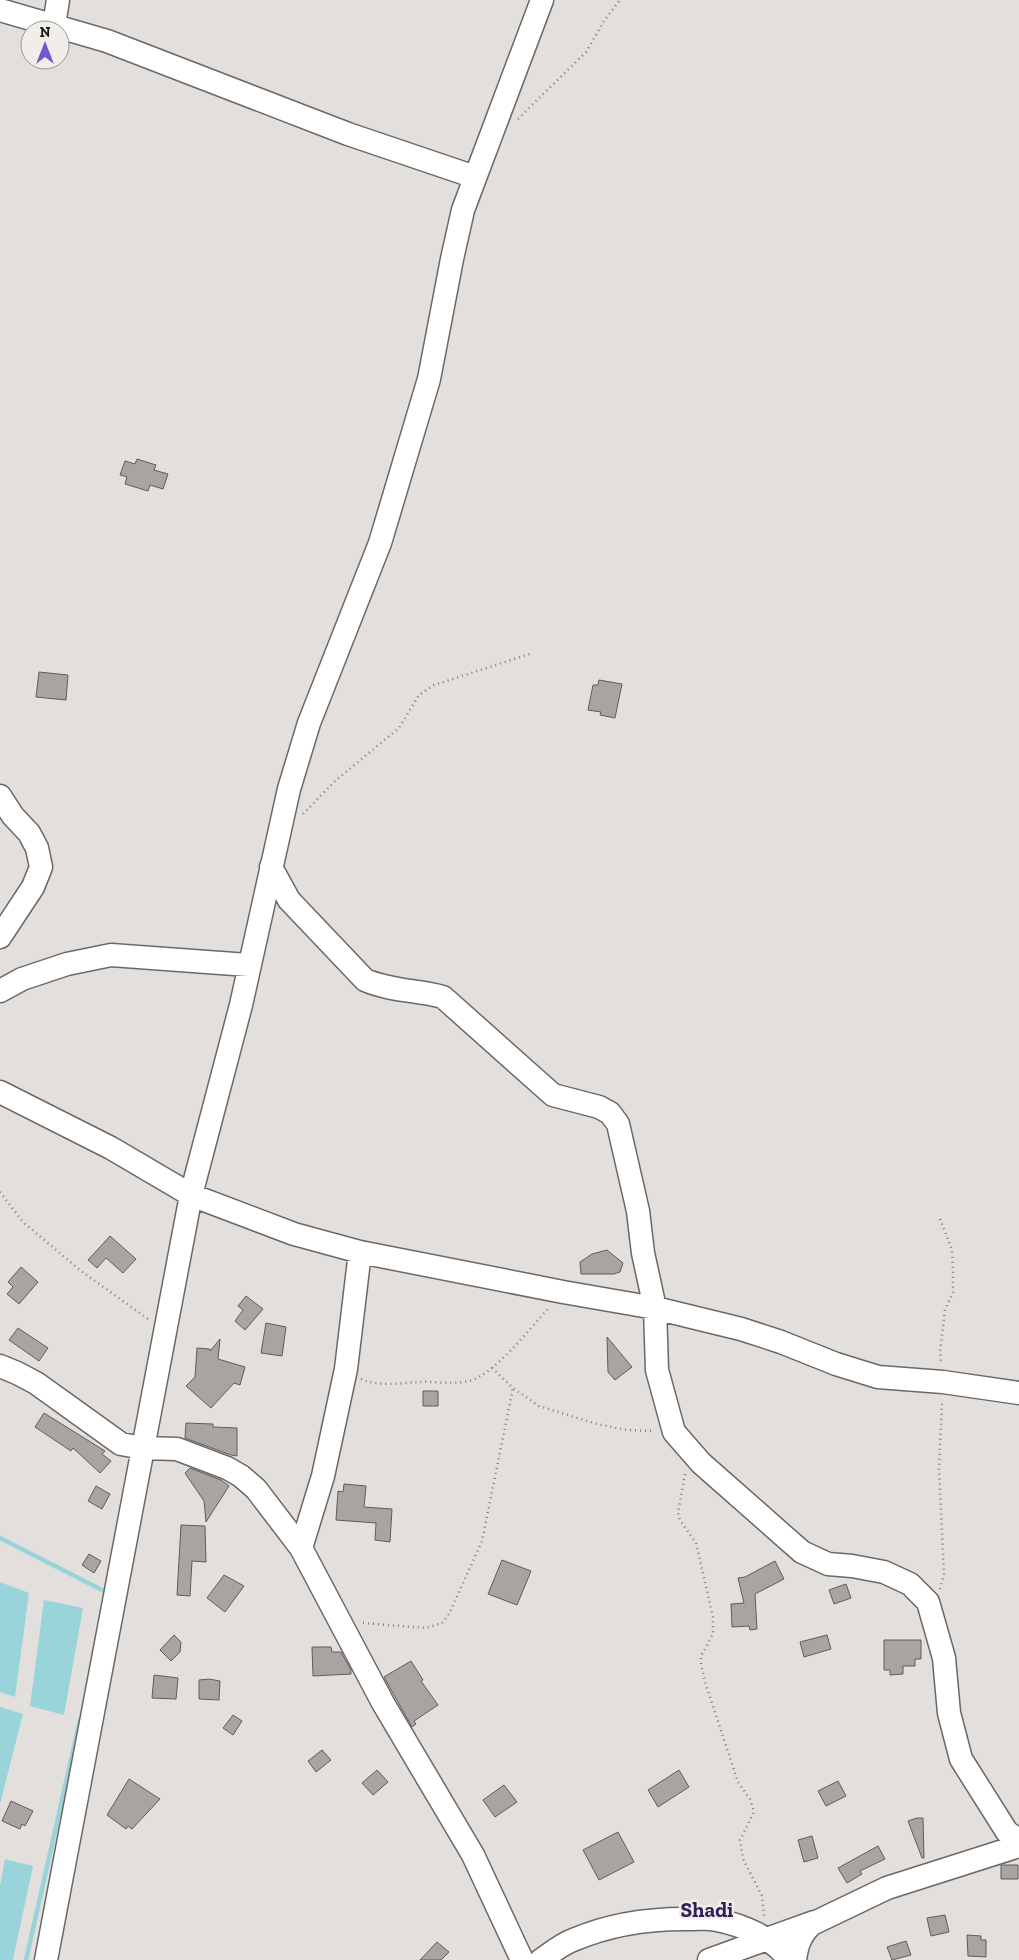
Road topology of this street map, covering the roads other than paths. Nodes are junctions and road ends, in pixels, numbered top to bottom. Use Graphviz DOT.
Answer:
graph roads {
  1 [pos="58,0"];
  2 [pos="542,0"];
  3 [pos="0,10"];
  4 [pos="39,20"];
  5 [pos="55,20"];
  6 [pos="70,29"];
  7 [pos="475,177"];
  8 [pos="0,796"];
  9 [pos="271,867"];
  10 [pos="0,937"];
  11 [pos="248,965"];
  12 [pos="0,991"];
  13 [pos="0,1092"];
  14 [pos="191,1194"];
  15 [pos="360,1252"];
  16 [pos="655,1308"];
  17 [pos="0,1366"];
  18 [pos="1019,1393"];
  19 [pos="143,1448"];
  20 [pos="301,1548"];
  21 [pos="1019,1840"];
  22 [pos="1019,1846"];
  23 [pos="825,1918"];
  24 [pos="761,1936"];
  25 [pos="46,1960"];
  26 [pos="522,1960"];
  27 [pos="541,1960"];
  28 [pos="709,1960"];
  29 [pos="789,1960"];
  30 [pos="795,1960"];
  1 -- 5 [label="street"];
  2 -- 7 [label="street"];
  3 -- 4 [label="street"];
  6 -- 7 [label="street"];
  7 -- 9 [label="street"];
  8 -- 10 [label="street"];
  9 -- 11 [label="street"];
  9 -- 16 [label="street"];
  11 -- 12 [label="street"];
  11 -- 14 [label="street"];
  13 -- 14 [label="street"];
  14 -- 15 [label="street"];
  14 -- 19 [label="street"];
  15 -- 16 [label="street"];
  15 -- 20 [label="street"];
  16 -- 18 [label="street"];
  16 -- 21 [label="street"];
  17 -- 19 [label="street"];
  19 -- 20 [label="street"];
  19 -- 25 [label="street"];
  20 -- 26 [label="street"];
  22 -- 23 [label="street"];
  23 -- 24 [label="street"];
  23 -- 30 [label="street"];
  24 -- 27 [label="street"];
  24 -- 28 [label="street"];
  24 -- 29 [label="street"];
}
